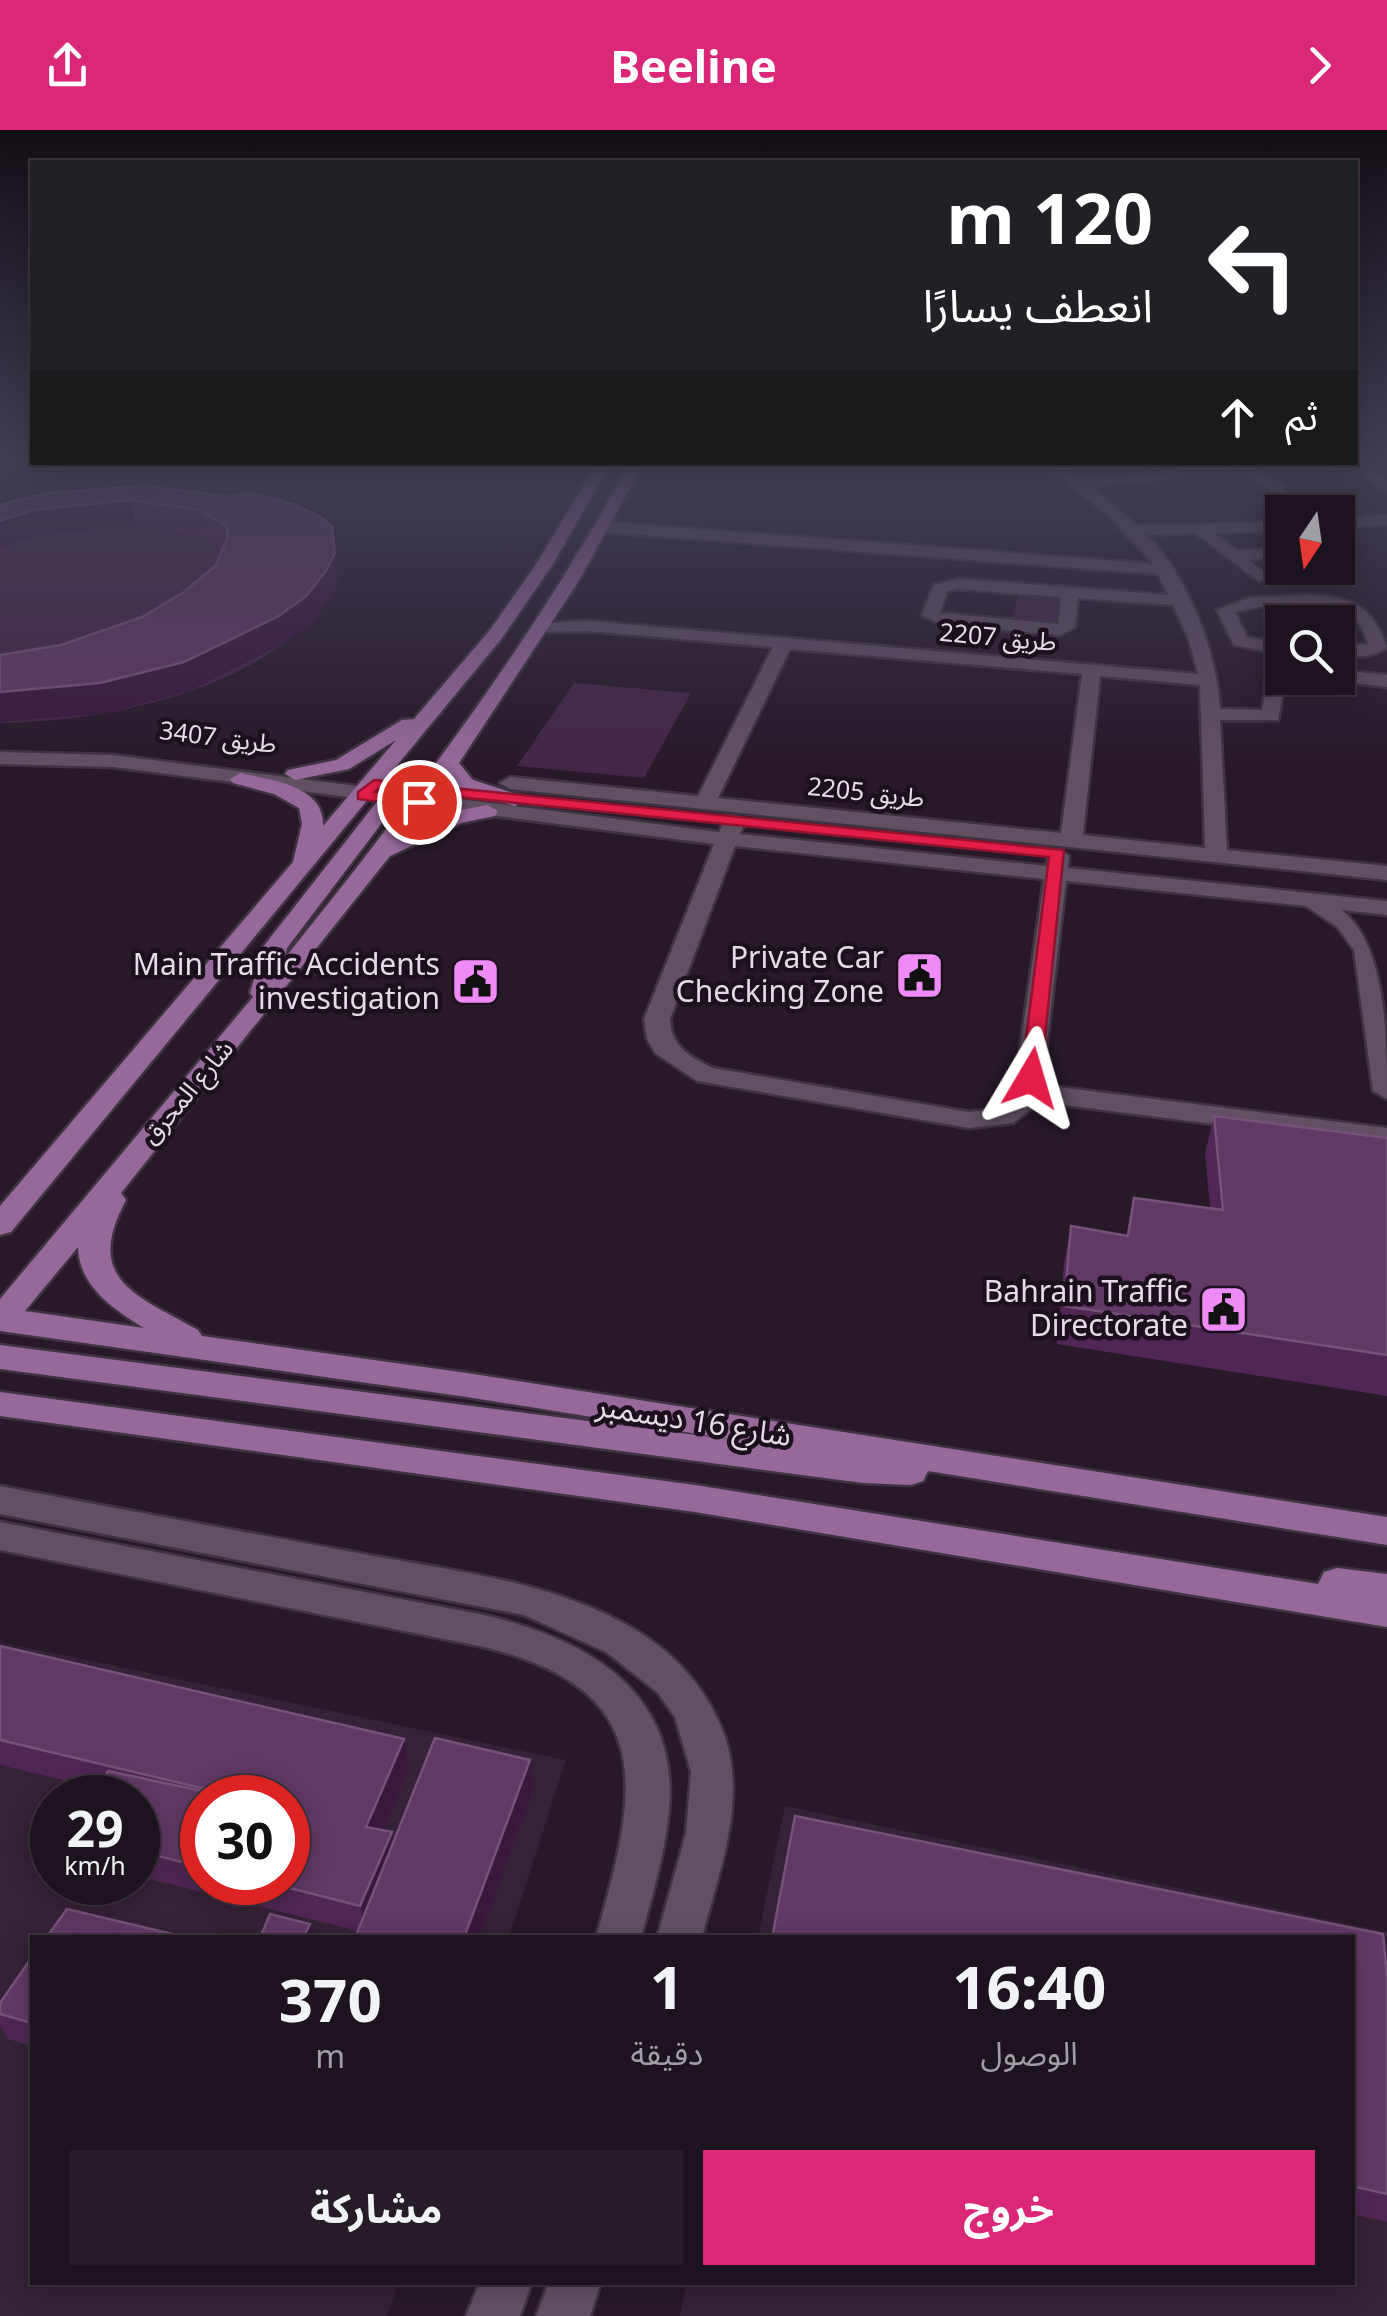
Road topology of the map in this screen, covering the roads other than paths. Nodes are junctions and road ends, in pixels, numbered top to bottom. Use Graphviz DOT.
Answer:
graph roads {
  1 [pos="545,562"];
  2 [pos="583,562"];
  3 [pos="1063,562"];
  4 [pos="1161,562"];
  5 [pos="1241,562"];
  6 [pos="1168,570"];
  7 [pos="1258,576"];
  8 [pos="1070,592"];
  9 [pos="1180,602"];
  10 [pos="1347,605"];
  11 [pos="1355,609"];
  12 [pos="544,628"];
  13 [pos="1192,628"];
  14 [pos="1233,628"];
  15 [pos="496,634"];
  16 [pos="784,644"];
  17 [pos="1265,647"];
  18 [pos="1355,652"];
  19 [pos="1092,670"];
  20 [pos="1355,678"];
  21 [pos="1208,680"];
  22 [pos="1387,681"];
  23 [pos="503,691"];
  24 [pos="1274,695"];
  25 [pos="432,708"];
  26 [pos="1210,714"];
  27 [pos="0,748"];
  28 [pos="0,758"];
  29 [pos="448,764"];
  30 [pos="295,774"];
  31 [pos="240,779"];
  32 [pos="513,792"];
  33 [pos="376,793"];
  34 [pos="423,797"];
  35 [pos="705,803"];
  36 [pos="488,811"];
  37 [pos="608,816"];
  38 [pos="731,829"];
  39 [pos="380,854"];
  40 [pos="1062,856"];
  41 [pos="1216,856"];
  42 [pos="303,863"];
  43 [pos="1387,872"];
  44 [pos="1387,888"];
  45 [pos="1304,900"];
  46 [pos="1387,908"];
  47 [pos="1376,951"];
  48 [pos="260,1005"];
  49 [pos="1382,1031"];
  50 [pos="1030,1085"];
  51 [pos="1387,1091"];
  52 [pos="1202,1106"];
  53 [pos="1387,1121"];
  54 [pos="1387,1137"];
  55 [pos="59,1153"];
  56 [pos="130,1160"];
  57 [pos="0,1191"];
  58 [pos="0,1225"];
  59 [pos="0,1320"];
  60 [pos="198,1345"];
  61 [pos="0,1356"];
  62 [pos="0,1404"];
  63 [pos="968,1464"];
  64 [pos="0,1500"];
  65 [pos="1387,1531"];
  66 [pos="0,1536"];
  67 [pos="1046,1550"];
  68 [pos="1387,1589"];
  69 [pos="1387,1611"];
  70 [pos="619,1935"];
  71 [pos="679,1935"];
  72 [pos="505,2285"];
  73 [pos="574,2285"];
  74 [pos="493,2316"];
  75 [pos="562,2316"];
  1 -- 15 [label="main road, شارع المحرق"];
  2 -- 12 [label="main road, شارع المحرق"];
  3 -- 6 [label="street"];
  4 -- 6 [label="street"];
  5 -- 7 [label="street"];
  6 -- 9 [label="street"];
  8 -- 8 [label="street"];
  8 -- 9 [label="street"];
  9 -- 13 [label="street"];
  10 -- 14 [label="street"];
  11 -- 18 [label="street"];
  12 -- 15 [label="main road"];
  12 -- 16 [label="street, طريق 2207"];
  12 -- 23 [label="main road, شارع المحرق"];
  13 -- 14 [label="street"];
  13 -- 21 [label="street"];
  14 -- 17 [label="street"];
  15 -- 23 [label="main road"];
  15 -- 25 [label="main road, شارع المحرق"];
  16 -- 19 [label="street, طريق 2207"];
  16 -- 35 [label="street"];
  19 -- 21 [label="street, طريق 2207"];
  19 -- 40 [label="street"];
  20 -- 22 [label="street"];
  21 -- 26 [label="street"];
  23 -- 29 [label="main road, شارع المحرق"];
  24 -- 26 [label="street"];
  25 -- 30 [label="main road"];
  25 -- 33 [label="main road, شارع المحرق"];
  26 -- 41 [label="street"];
  27 -- 30 [label="street, طريق 3407"];
  28 -- 31 [label="street, طريق 3407"];
  29 -- 32 [label="main road"];
  29 -- 34 [label="main road, شارع المحرق"];
  30 -- 33 [label="street, طريق 3407"];
  31 -- 33 [label="street, طريق 3407"];
  31 -- 42 [label="main road"];
  32 -- 34 [label="street"];
  32 -- 35 [label="street, طريق 2205"];
  32 -- 37 [label="street"];
  33 -- 34 [label="street, طريق 3407"];
  33 -- 42 [label="main road, شارع المحرق"];
  33 -- 48 [label="main road"];
  34 -- 36 [label="street"];
  34 -- 39 [label="main road, شارع المحرق"];
  35 -- 40 [label="street, طريق 2205"];
  36 -- 37 [label="street"];
  36 -- 39 [label="main road"];
  37 -- 38 [label="street"];
  38 -- 40 [label="street"];
  38 -- 50 [label="street"];
  39 -- 48 [label="main road, شارع المحرق"];
  40 -- 41 [label="street, طريق 2205"];
  40 -- 44 [label="street"];
  40 -- 45 [label="street"];
  40 -- 50 [label="street"];
  41 -- 43 [label="street, طريق 2205"];
  42 -- 55 [label="main road, شارع المحرق"];
  45 -- 46 [label="street"];
  45 -- 47 [label="street"];
  47 -- 49 [label="street"];
  48 -- 56 [label="main road, شارع المحرق"];
  49 -- 51 [label="street"];
  50 -- 52 [label="street"];
  52 -- 53 [label="street"];
  52 -- 54 [label="street"];
  55 -- 57 [label="main road"];
  55 -- 58 [label="main road, شارع المحرق"];
  56 -- 59 [label="main road, شارع المحرق"];
  56 -- 60 [label="main road"];
  59 -- 60 [label="main road, شارع 16 ديسمبر"];
  60 -- 63 [label="main road, شارع 16 ديسمبر"];
  61 -- 63 [label="main road"];
  62 -- 67 [label="main road"];
  63 -- 65 [label="main road, شارع 16 ديسمبر"];
  64 -- 71 [label="street"];
  66 -- 70 [label="street"];
  67 -- 68 [label="main road"];
  67 -- 69 [label="main road"];
  72 -- 74 [label="street"];
  73 -- 75 [label="street"];
}
